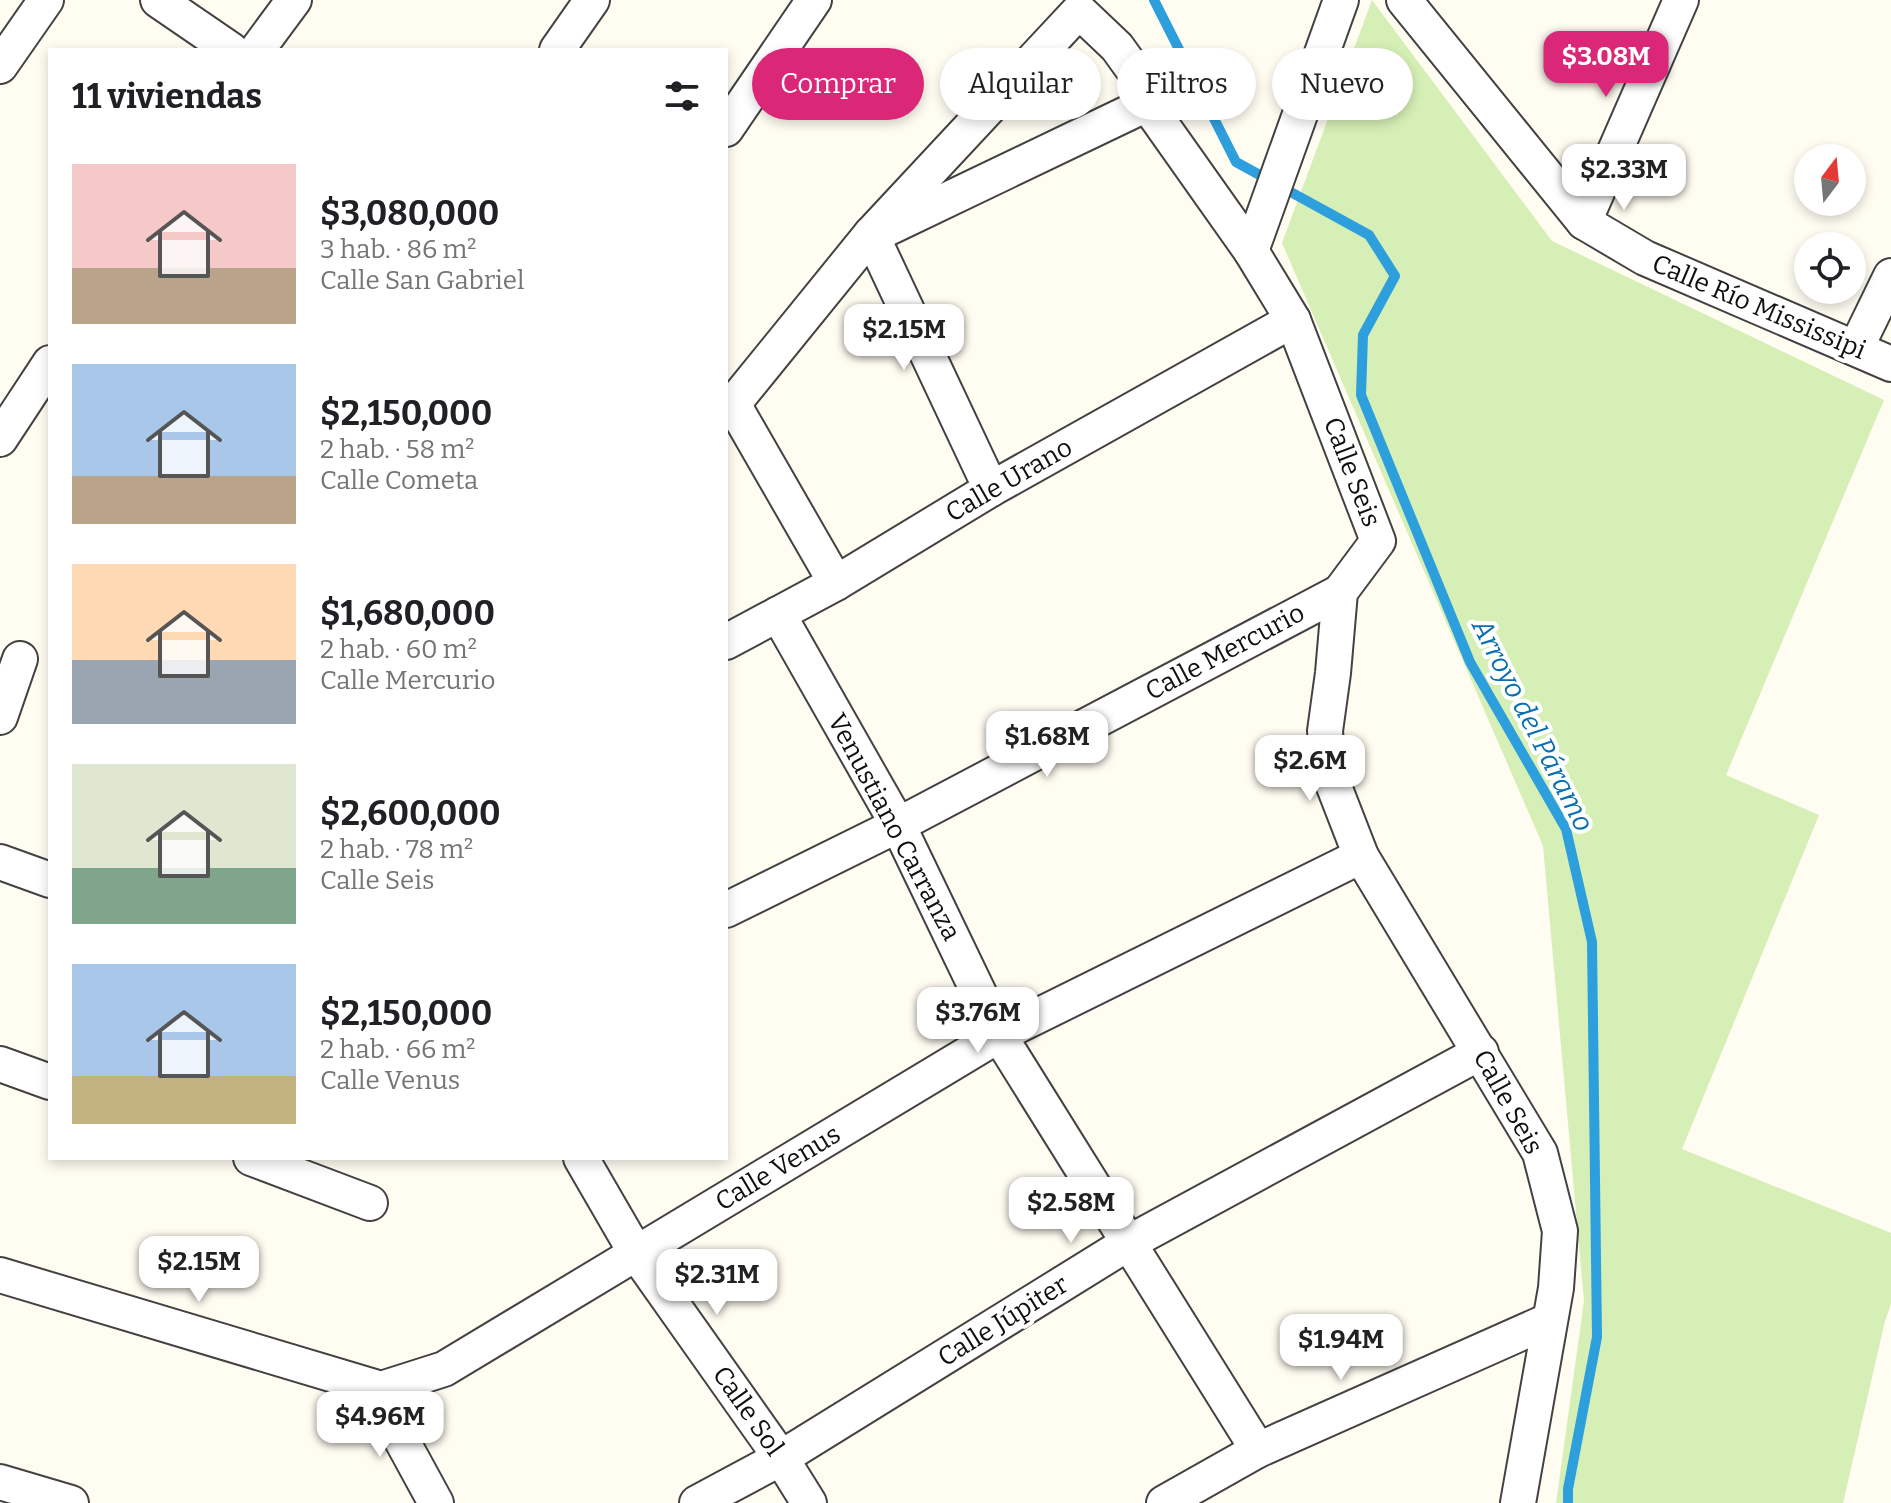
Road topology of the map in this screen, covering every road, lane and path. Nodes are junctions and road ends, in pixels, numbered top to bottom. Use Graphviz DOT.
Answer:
graph roads {
  1 [pos="46,0"];
  2 [pos="158,0"];
  3 [pos="294,0"];
  4 [pos="592,0"];
  5 [pos="814,0"];
  6 [pos="1341,0"];
  7 [pos="1404,0"];
  8 [pos="1681,0"];
  9 [pos="228,48"];
  10 [pos="258,48"];
  11 [pos="558,48"];
  12 [pos="1118,48"];
  13 [pos="0,66"];
  14 [pos="1117,118"];
  15 [pos="1160,120"];
  16 [pos="728,126"];
  17 [pos="1584,222"];
  18 [pos="871,235"];
  19 [pos="1255,240"];
  20 [pos="1891,276"];
  21 [pos="1293,320"];
  22 [pos="1856,348"];
  23 [pos="1891,364"];
  24 [pos="48,366"];
  25 [pos="730,402"];
  26 [pos="0,439"];
  27 [pos="991,489"];
  28 [pos="836,583"];
  29 [pos="1340,592"];
  30 [pos="778,614"];
  31 [pos="728,641"];
  32 [pos="23,660"];
  33 [pos="0,717"];
  34 [pos="898,825"];
  35 [pos="1361,856"];
  36 [pos="0,862"];
  37 [pos="48,879"];
  38 [pos="728,909"];
  39 [pos="999,1035"];
  40 [pos="1481,1052"];
  41 [pos="0,1064"];
  42 [pos="48,1081"];
  43 [pos="256,1160"];
  44 [pos="582,1160"];
  45 [pos="370,1203"];
  46 [pos="1130,1242"];
  47 [pos="636,1253"];
  48 [pos="0,1275"];
  49 [pos="1548,1321"];
  50 [pos="381,1389"];
  51 [pos="1258,1450"];
  52 [pos="781,1458"];
  53 [pos="0,1482"];
  54 [pos="71,1503"];
  55 [pos="436,1503"];
  56 [pos="697,1503"];
  57 [pos="809,1503"];
  58 [pos="1164,1503"];
  59 [pos="1518,1503"];
  1 -- 13 [label="street"];
  2 -- 9 [label="street"];
  3 -- 10 [label="street"];
  4 -- 11 [label="street"];
  5 -- 16 [label="street"];
  6 -- 19 [label="street"];
  7 -- 17 [label="street, Calle Río Mississipi"];
  8 -- 17 [label="street"];
  12 -- 18 [label="street, Calle Seis"];
  14 -- 18 [label="street"];
  15 -- 19 [label="street, Calle Seis"];
  17 -- 22 [label="street, Calle Río Mississipi"];
  18 -- 25 [label="street"];
  18 -- 27 [label="street"];
  19 -- 21 [label="street, Calle Seis"];
  20 -- 22 [label="street"];
  21 -- 27 [label="street, Calle Urano"];
  21 -- 29 [label="street, Calle Seis"];
  22 -- 23 [label="street, Calle Río Mississipi"];
  24 -- 26 [label="street"];
  25 -- 28 [label="street"];
  27 -- 28 [label="street, Calle Urano"];
  28 -- 30 [label="street, Calle Urano"];
  29 -- 34 [label="street, Calle Mercurio"];
  29 -- 35 [label="street, Calle Seis"];
  30 -- 31 [label="street, Calle Urano"];
  30 -- 34 [label="street, Venustiano Carranza"];
  32 -- 33 [label="street"];
  34 -- 38 [label="street, Calle Mercurio"];
  34 -- 39 [label="street, Venustiano Carranza"];
  35 -- 39 [label="street, Calle Venus"];
  35 -- 40 [label="street, Calle Seis"];
  36 -- 37 [label="street"];
  39 -- 46 [label="street, Venustiano Carranza"];
  39 -- 47 [label="street, Calle Venus"];
  40 -- 46 [label="street, Calle Júpiter"];
  40 -- 49 [label="street, Calle Seis"];
  41 -- 42 [label="street"];
  43 -- 45 [label="street"];
  44 -- 47 [label="street, Calle Sol"];
  46 -- 51 [label="street, Venustiano Carranza"];
  46 -- 52 [label="street, Calle Júpiter"];
  47 -- 50 [label="street, Calle Venus"];
  47 -- 52 [label="street, Calle Sol"];
  48 -- 50 [label="street"];
  49 -- 51 [label="street"];
  49 -- 59 [label="street, Calle Seis"];
  50 -- 55 [label="street"];
  51 -- 58 [label="street"];
  52 -- 56 [label="street, Calle Júpiter"];
  52 -- 57 [label="street, Calle Sol"];
  53 -- 54 [label="street"];
}
